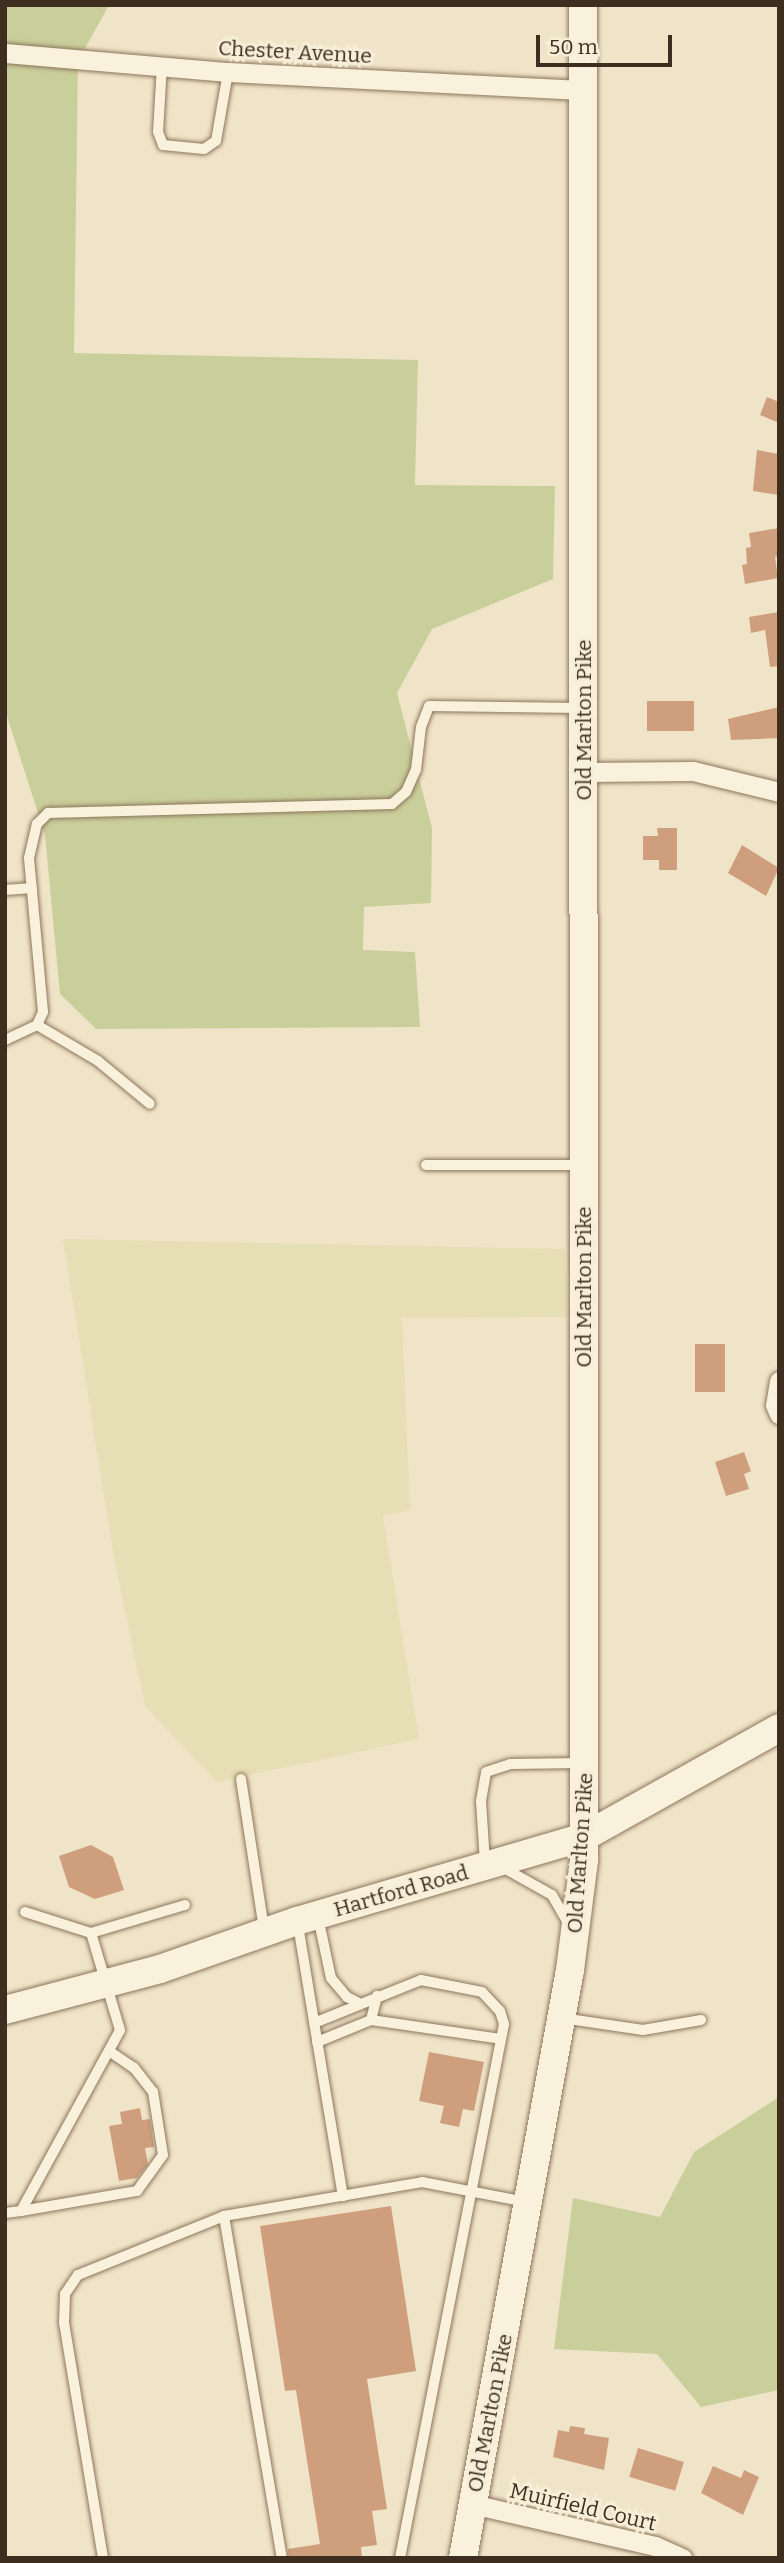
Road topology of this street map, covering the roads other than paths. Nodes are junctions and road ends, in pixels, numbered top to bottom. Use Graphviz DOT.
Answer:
graph roads {
  1 [pos="583,5"];
  2 [pos="5,53"];
  3 [pos="162,65"];
  4 [pos="228,72"];
  5 [pos="582,90"];
  6 [pos="584,708"];
  7 [pos="584,772"];
  8 [pos="779,792"];
  9 [pos="32,888"];
  10 [pos="5,890"];
  11 [pos="37,1025"];
  12 [pos="5,1040"];
  13 [pos="150,1104"];
  14 [pos="426,1165"];
  15 [pos="584,1165"];
  16 [pos="779,1381"];
  17 [pos="779,1414"];
  18 [pos="779,1728"];
  19 [pos="585,1763"];
  20 [pos="241,1779"];
  21 [pos="584,1837"];
  22 [pos="491,1865"];
  23 [pos="185,1905"];
  24 [pos="25,1912"];
  25 [pos="308,1918"];
  26 [pos="91,1933"];
  27 [pos="264,1933"];
  28 [pos="575,1934"];
  29 [pos="106,1982"];
  30 [pos="377,1996"];
  31 [pos="359,2003"];
  32 [pos="5,2010"];
  33 [pos="562,2018"];
  34 [pos="370,2020"];
  35 [pos="701,2021"];
  36 [pos="314,2023"];
  37 [pos="501,2039"];
  38 [pos="317,2042"];
  39 [pos="108,2051"];
  40 [pos="468,2191"];
  41 [pos="343,2196"];
  42 [pos="530,2202"];
  43 [pos="21,2211"];
  44 [pos="5,2213"];
  45 [pos="224,2216"];
  46 [pos="472,2504"];
  47 [pos="103,2558"];
  48 [pos="282,2558"];
  49 [pos="400,2558"];
  50 [pos="463,2558"];
  51 [pos="682,2558"];
  1 -- 5 [label="street, Old Marlton Pike"];
  2 -- 3 [label="street, Chester Avenue"];
  3 -- 4 [label="street, Chester Avenue"];
  3 -- 4 [label="lane"];
  4 -- 5 [label="street, Chester Avenue"];
  5 -- 6 [label="street, Old Marlton Pike"];
  6 -- 7 [label="street, Old Marlton Pike"];
  6 -- 9 [label="lane"];
  7 -- 8 [label="street"];
  7 -- 15 [label="street, Old Marlton Pike"];
  9 -- 10 [label="lane"];
  9 -- 11 [label="lane"];
  11 -- 12 [label="lane"];
  11 -- 13 [label="lane"];
  14 -- 15 [label="lane"];
  15 -- 19 [label="street, Old Marlton Pike"];
  16 -- 17 [label="street"];
  18 -- 21 [label="street, Hartford Road"];
  19 -- 21 [label="street, Old Marlton Pike"];
  19 -- 22 [label="lane"];
  20 -- 27 [label="lane"];
  21 -- 22 [label="street, Hartford Road"];
  21 -- 28 [label="street, Old Marlton Pike"];
  22 -- 25 [label="street, Hartford Road"];
  22 -- 28 [label="lane"];
  23 -- 26 [label="lane"];
  24 -- 26 [label="lane"];
  25 -- 27 [label="street, Hartford Road"];
  25 -- 31 [label="lane"];
  25 -- 36 [label="lane"];
  26 -- 29 [label="lane"];
  27 -- 29 [label="street, Hartford Road"];
  28 -- 33 [label="street, Old Marlton Pike"];
  29 -- 32 [label="street, Hartford Road"];
  29 -- 39 [label="lane"];
  30 -- 31 [label="lane"];
  30 -- 34 [label="lane"];
  30 -- 37 [label="lane"];
  31 -- 36 [label="lane"];
  33 -- 35 [label="lane"];
  33 -- 42 [label="street, Old Marlton Pike"];
  34 -- 37 [label="lane"];
  34 -- 38 [label="lane"];
  36 -- 38 [label="lane"];
  37 -- 40 [label="lane"];
  38 -- 41 [label="lane"];
  39 -- 43 [label="lane"];
  39 -- 43 [label="lane"];
  40 -- 41 [label="lane"];
  40 -- 42 [label="lane"];
  40 -- 49 [label="lane"];
  41 -- 45 [label="lane"];
  42 -- 46 [label="street, Old Marlton Pike"];
  43 -- 44 [label="lane"];
  45 -- 47 [label="lane"];
  45 -- 48 [label="lane"];
  46 -- 50 [label="street, Old Marlton Pike"];
  46 -- 51 [label="street, Muirfield Court"];
}
